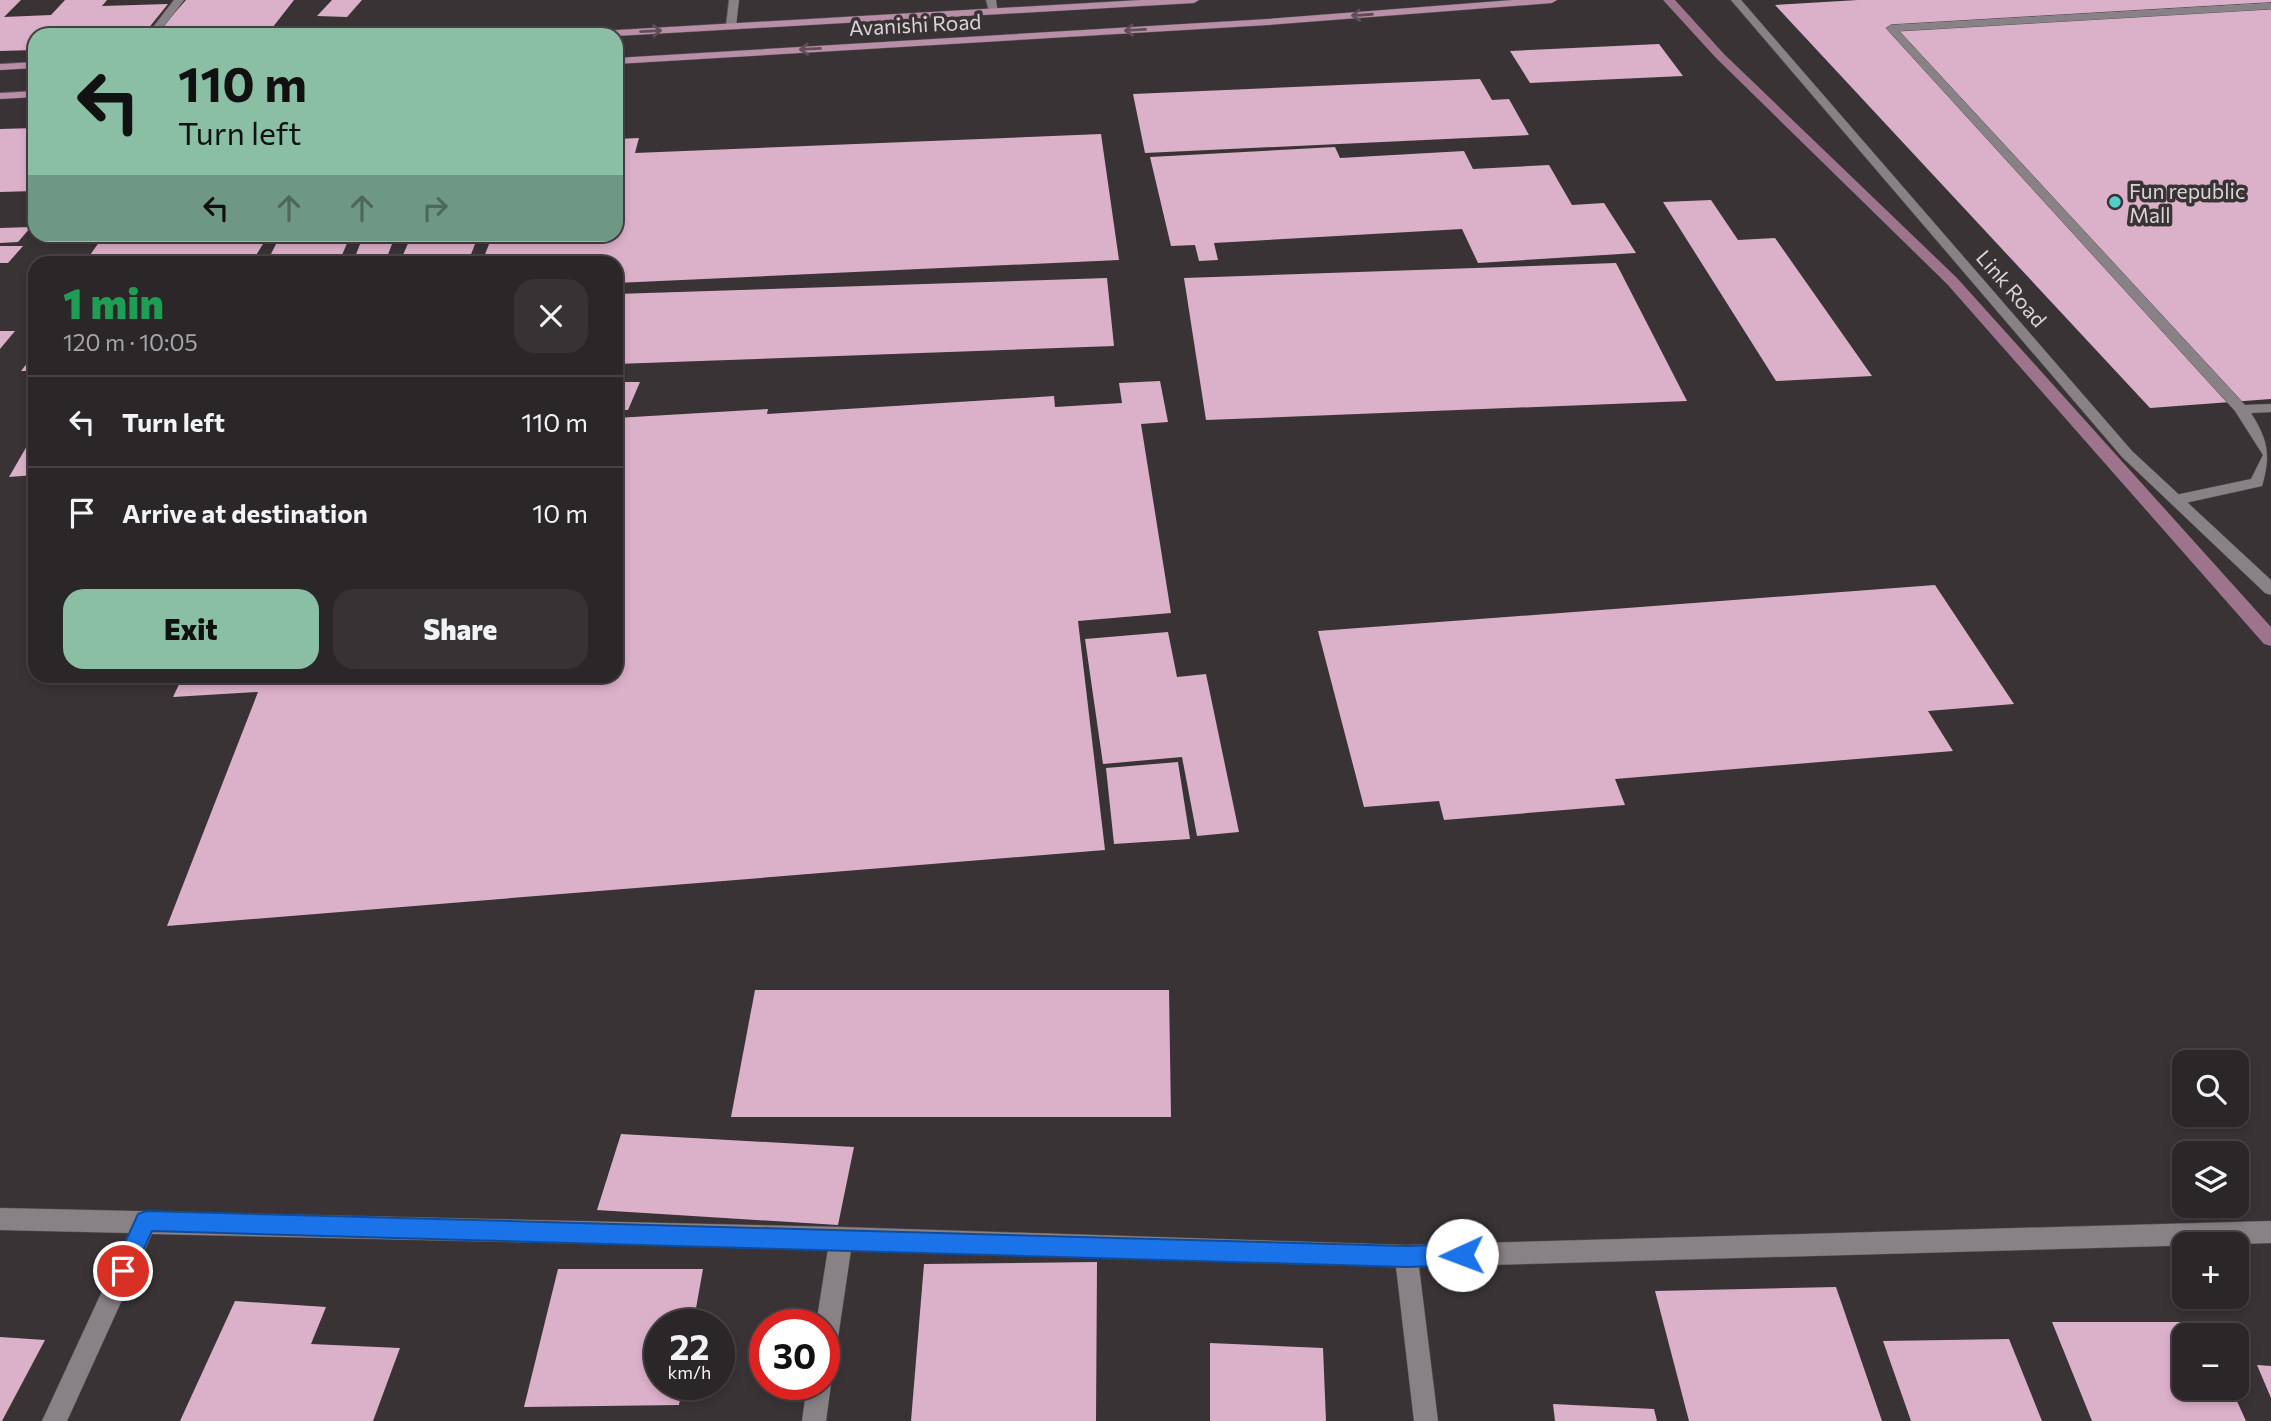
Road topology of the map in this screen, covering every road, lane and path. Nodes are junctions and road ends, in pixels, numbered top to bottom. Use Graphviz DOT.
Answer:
graph roads {
  1 [pos="179,0"];
  2 [pos="734,0"];
  3 [pos="1194,0"];
  4 [pos="1552,0"];
  5 [pos="1736,0"];
  6 [pos="992,6"];
  7 [pos="2271,6"];
  8 [pos="731,26"];
  9 [pos="157,28"];
  10 [pos="623,33"];
  11 [pos="623,61"];
  12 [pos="28,65"];
  13 [pos="0,67"];
  14 [pos="28,94"];
  15 [pos="0,96"];
  16 [pos="2271,408"];
  17 [pos="2241,409"];
  18 [pos="2176,500"];
  19 [pos="2271,589"];
  20 [pos="0,1219"];
  21 [pos="146,1221"];
  22 [pos="2271,1232"];
  23 [pos="841,1238"];
  24 [pos="1406,1256"];
  25 [pos="830,1309"];
  26 [pos="817,1400"];
  27 [pos="54,1421"];
  28 [pos="814,1421"];
  29 [pos="1426,1421"];
  1 -- 9 [label="street"];
  2 -- 8 [label="street"];
  3 -- 6 [label="main road"];
  4 -- 11 [label="main road, Avanishi Road, one-way"];
  5 -- 18 [label="street, Link Road"];
  6 -- 8 [label="main road"];
  7 -- 17 [label="street"];
  10 -- 8 [label="main road, one-way"];
  12 -- 13 [label="main road"];
  14 -- 15 [label="main road"];
  16 -- 17 [label="street"];
  17 -- 18 [label="street"];
  18 -- 19 [label="street, Link Road"];
  20 -- 21 [label="street"];
  21 -- 23 [label="street"];
  21 -- 27 [label="street"];
  22 -- 24 [label="street"];
  23 -- 24 [label="street"];
  23 -- 25 [label="street"];
  24 -- 29 [label="street"];
  26 -- 28 [label="street"];
}
